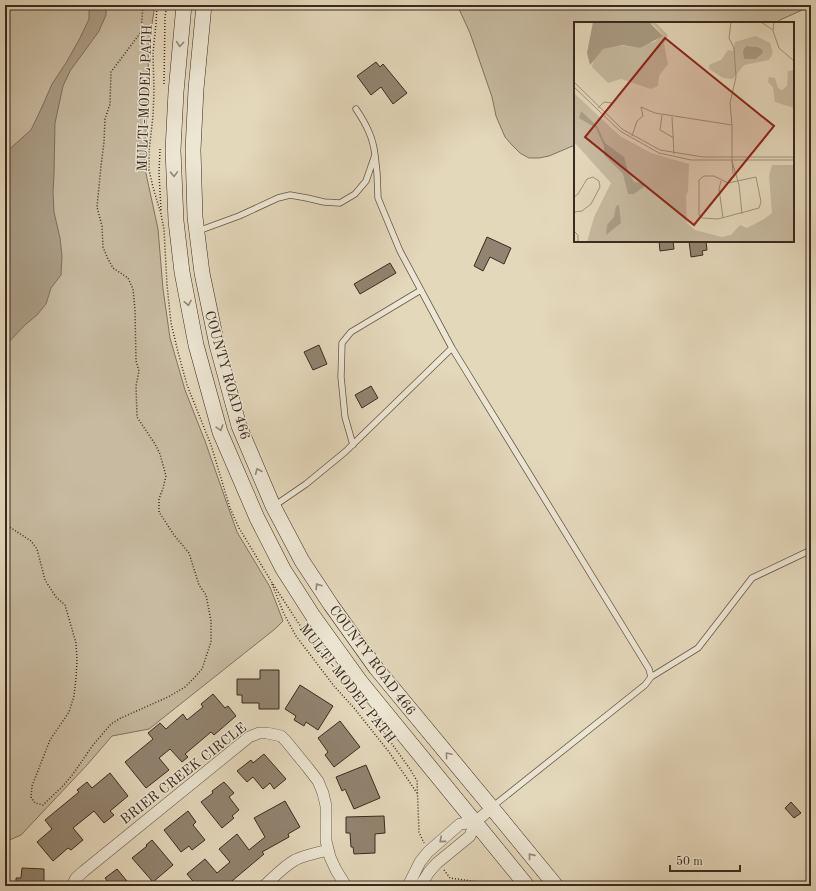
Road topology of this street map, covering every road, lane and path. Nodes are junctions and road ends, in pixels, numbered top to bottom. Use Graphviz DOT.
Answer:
graph roads {
  1 [pos="143,5"];
  2 [pos="157,5"];
  3 [pos="184,5"];
  4 [pos="204,5"];
  5 [pos="356,109"];
  6 [pos="375,155"];
  7 [pos="161,214"];
  8 [pos="196,232"];
  9 [pos="421,290"];
  10 [pos="452,348"];
  11 [pos="353,444"];
  12 [pos="246,493"];
  13 [pos="273,506"];
  14 [pos="5,524"];
  15 [pos="811,550"];
  16 [pos="271,581"];
  17 [pos="652,677"];
  18 [pos="417,793"];
  19 [pos="492,808"];
  20 [pos="475,822"];
  21 [pos="328,850"];
  22 [pos="72,886"];
  23 [pos="264,886"];
  24 [pos="346,886"];
  25 [pos="408,886"];
  26 [pos="420,886"];
  27 [pos="527,886"];
  28 [pos="556,886"];
  1 -- 14 [label="path"];
  2 -- 7 [label="path, MULTI-MODEL PATH"];
  3 -- 12 [label="main road, COUNTY ROAD 466, one-way"];
  4 -- 8 [label="main road, COUNTY ROAD 466"];
  5 -- 6 [label="lane"];
  6 -- 8 [label="lane"];
  6 -- 9 [label="lane"];
  13 -- 8 [label="main road, COUNTY ROAD 466, one-way"];
  9 -- 10 [label="lane"];
  9 -- 11 [label="lane"];
  10 -- 11 [label="lane"];
  10 -- 17 [label="lane"];
  11 -- 13 [label="lane"];
  12 -- 13 [label="main road"];
  12 -- 20 [label="main road, COUNTY ROAD 466"];
  19 -- 13 [label="main road, COUNTY ROAD 466, one-way"];
  15 -- 17 [label="lane"];
  16 -- 18 [label="path, MULTI-MODEL PATH"];
  17 -- 19 [label="lane"];
  19 -- 20 [label="street"];
  28 -- 19 [label="main road, COUNTY ROAD 466, one-way"];
  20 -- 25 [label="street, one-way"];
  20 -- 26 [label="street"];
  20 -- 27 [label="main road, COUNTY ROAD 466"];
  21 -- 22 [label="street, BRIER CREEK CIRCLE"];
  21 -- 23 [label="street"];
  21 -- 24 [label="street, BRIER CREEK CIRCLE"];
}
